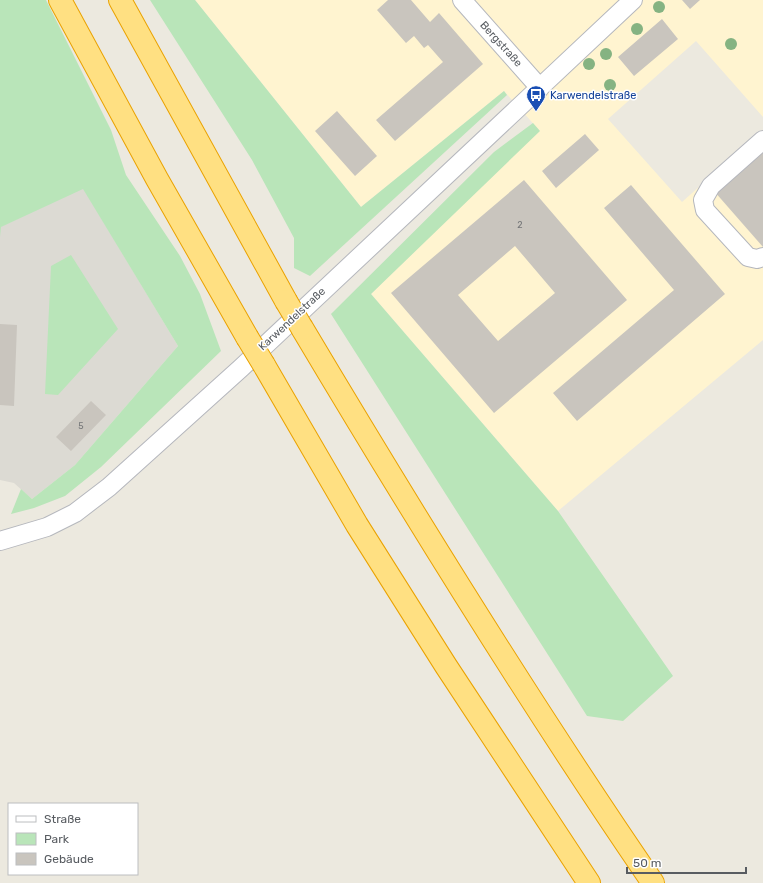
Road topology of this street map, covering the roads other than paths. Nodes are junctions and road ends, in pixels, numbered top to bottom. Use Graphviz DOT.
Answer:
graph roads {
  1 [pos="60,0"];
  2 [pos="120,0"];
  3 [pos="462,0"];
  4 [pos="633,0"];
  5 [pos="540,88"];
  6 [pos="763,140"];
  7 [pos="763,257"];
  8 [pos="0,541"];
  9 [pos="589,883"];
  10 [pos="653,883"];
  1 -- 9 [label="highway, bridge"];
  2 -- 10 [label="highway, bridge"];
  3 -- 5 [label="street, Bergstraße"];
  4 -- 5 [label="street, Karwendelstraße"];
  5 -- 8 [label="street, Karwendelstraße"];
  6 -- 7 [label="street"];
}
